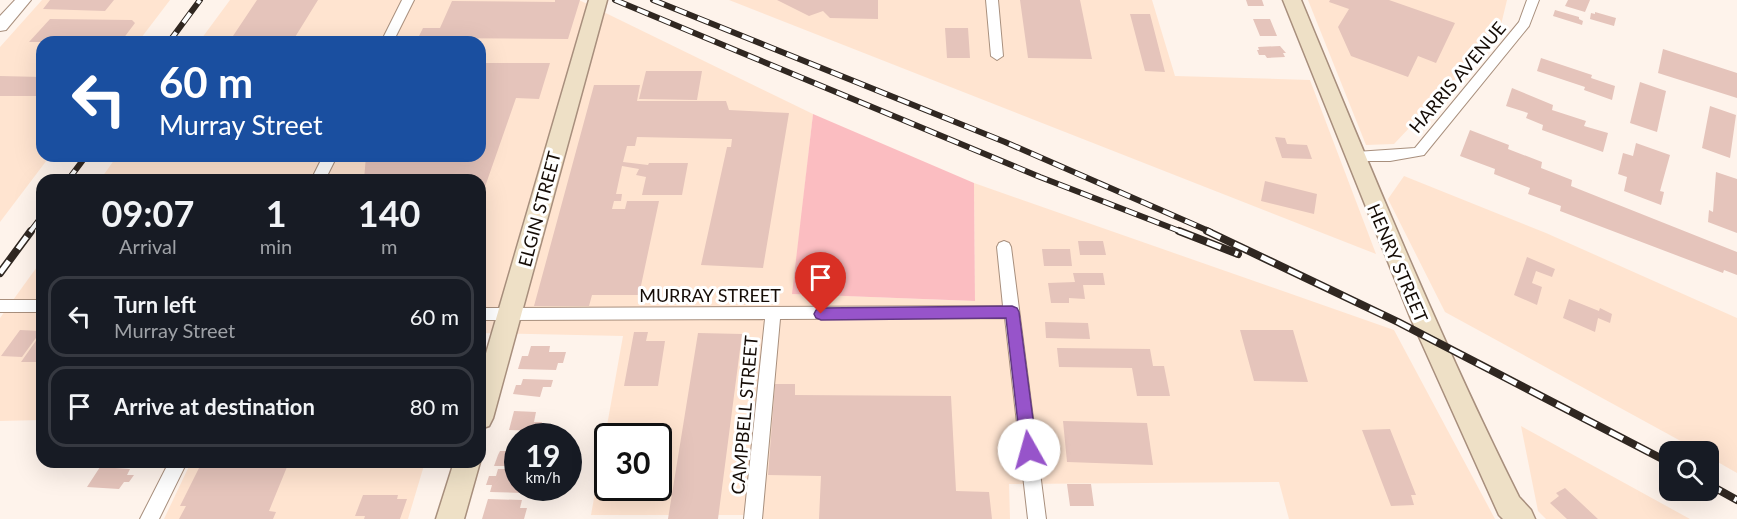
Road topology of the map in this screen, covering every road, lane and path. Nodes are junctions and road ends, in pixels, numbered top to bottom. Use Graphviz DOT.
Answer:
graph roads {
  1 [pos="23,0"];
  2 [pos="408,0"];
  3 [pos="598,0"];
  4 [pos="992,0"];
  5 [pos="1292,0"];
  6 [pos="1533,0"];
  7 [pos="0,26"];
  8 [pos="390,36"];
  9 [pos="997,56"];
  10 [pos="1356,157"];
  11 [pos="1004,247"];
  12 [pos="0,306"];
  13 [pos="36,306"];
  14 [pos="1012,312"];
  15 [pos="486,314"];
  16 [pos="773,314"];
  17 [pos="510,315"];
  18 [pos="486,397"];
  19 [pos="175,468"];
  20 [pos="465,468"];
  21 [pos="149,519"];
  22 [pos="450,519"];
  23 [pos="753,519"];
  24 [pos="1037,519"];
  25 [pos="1521,519"];
  1 -- 7 [label="street"];
  2 -- 8 [label="street"];
  3 -- 17 [label="main road, ELGIN STREET"];
  4 -- 9 [label="street"];
  5 -- 10 [label="main road, HENRY STREET"];
  6 -- 10 [label="street, HARRIS AVENUE"];
  10 -- 25 [label="main road, HENRY STREET"];
  11 -- 14 [label="street"];
  12 -- 13 [label="street"];
  14 -- 16 [label="street, MURRAY STREET"];
  14 -- 24 [label="street"];
  15 -- 17 [label="street, MURRAY STREET"];
  16 -- 17 [label="street, MURRAY STREET"];
  16 -- 23 [label="street, CAMPBELL STREET"];
  17 -- 18 [label="main road, ELGIN STREET"];
  19 -- 21 [label="street"];
  20 -- 22 [label="main road"];
}
